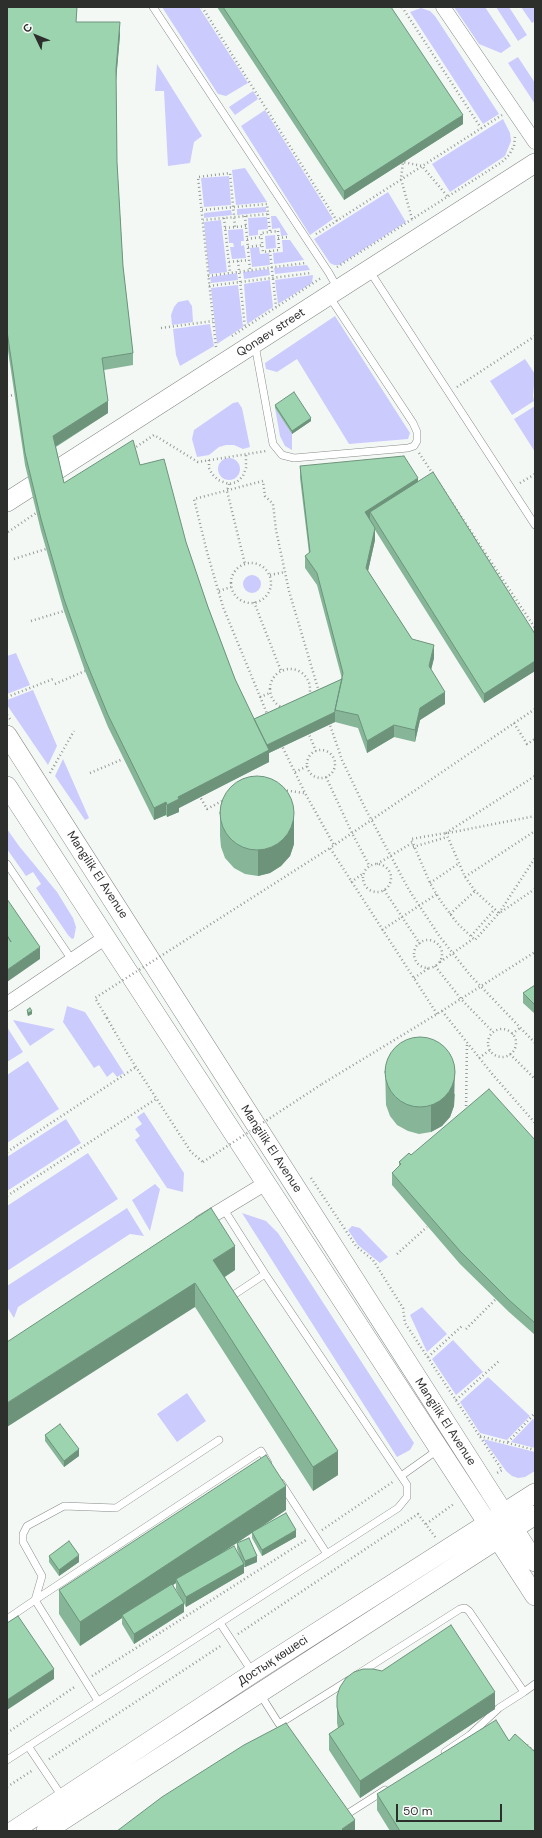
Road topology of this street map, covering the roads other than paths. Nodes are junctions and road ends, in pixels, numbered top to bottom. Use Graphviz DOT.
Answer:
graph roads {
  1 [pos="153,7"];
  2 [pos="443,7"];
  3 [pos="535,142"];
  4 [pos="535,163"];
  5 [pos="369,269"];
  6 [pos="333,292"];
  7 [pos="250,335"];
  8 [pos="7,502"];
  9 [pos="535,525"];
  10 [pos="7,735"];
  11 [pos="7,786"];
  12 [pos="7,864"];
  13 [pos="106,937"];
  14 [pos="72,960"];
  15 [pos="7,1004"];
  16 [pos="266,1183"];
  17 [pos="223,1208"];
  18 [pos="191,1228"];
  19 [pos="265,1274"];
  20 [pos="224,1301"];
  21 [pos="219,1440"];
  22 [pos="439,1449"];
  23 [pos="401,1476"];
  24 [pos="535,1493"];
  25 [pos="535,1515"];
  26 [pos="496,1518"];
  27 [pos="506,1534"];
  28 [pos="327,1554"];
  29 [pos="535,1562"];
  30 [pos="522,1577"];
  31 [pos="535,1596"];
  32 [pos="35,1600"];
  33 [pos="535,1611"];
  34 [pos="7,1619"];
  35 [pos="220,1623"];
  36 [pos="253,1673"];
  37 [pos="535,1684"];
  38 [pos="524,1692"];
  39 [pos="260,1693"];
  40 [pos="98,1701"];
  41 [pos="28,1746"];
  42 [pos="437,1757"];
  43 [pos="7,1760"];
  44 [pos="390,1786"];
  45 [pos="63,1798"];
  46 [pos="339,1810"];
  47 [pos="13,1831"];
  48 [pos="46,1831"];
  1 -- 6 [label="lane"];
  2 -- 3 [label="street"];
  4 -- 5 [label="main road, Qonaev street"];
  5 -- 6 [label="main road, Qonaev street"];
  5 -- 9 [label="lane"];
  6 -- 7 [label="main road, Qonaev street"];
  6 -- 7 [label="lane"];
  7 -- 8 [label="main road, Qonaev street"];
  10 -- 26 [label="main road, Mangilik El Avenue"];
  11 -- 13 [label="main road, Mangilik El Avenue"];
  12 -- 14 [label="lane"];
  13 -- 14 [label="street"];
  13 -- 16 [label="main road, Mangilik El Avenue"];
  14 -- 15 [label="street"];
  16 -- 17 [label="street"];
  16 -- 22 [label="main road, Mangilik El Avenue"];
  17 -- 18 [label="street"];
  17 -- 19 [label="lane"];
  19 -- 20 [label="lane"];
  19 -- 23 [label="lane"];
  21 -- 32 [label="lane"];
  22 -- 23 [label="lane"];
  22 -- 26 [label="main road, Mangilik El Avenue"];
  23 -- 28 [label="lane"];
  24 -- 26 [label="main road, Достық көшесі"];
  25 -- 27 [label="main road, Достық көшесі"];
  26 -- 27 [label="main road, Mangilik El Avenue"];
  26 -- 36 [label="main road, Достық көшесі"];
  27 -- 29 [label="main road, Mangilik El Avenue"];
  27 -- 30 [label="main road, Mangilik El Avenue"];
  27 -- 39 [label="main road, Достық көшесі"];
  28 -- 32 [label="lane"];
  28 -- 35 [label="lane"];
  30 -- 31 [label="main road, Mangilik El Avenue"];
  30 -- 33 [label="main road"];
  32 -- 34 [label="lane"];
  32 -- 40 [label="lane"];
  35 -- 36 [label="lane"];
  35 -- 40 [label="lane"];
  36 -- 45 [label="main road, Достық көшесі"];
  37 -- 38 [label="lane"];
  38 -- 39 [label="lane"];
  38 -- 42 [label="lane"];
  39 -- 48 [label="main road, Достық көшесі"];
  40 -- 41 [label="lane"];
  41 -- 43 [label="lane"];
  41 -- 45 [label="lane"];
  44 -- 46 [label="lane"];
  45 -- 47 [label="main road, Достық көшесі"];
}
